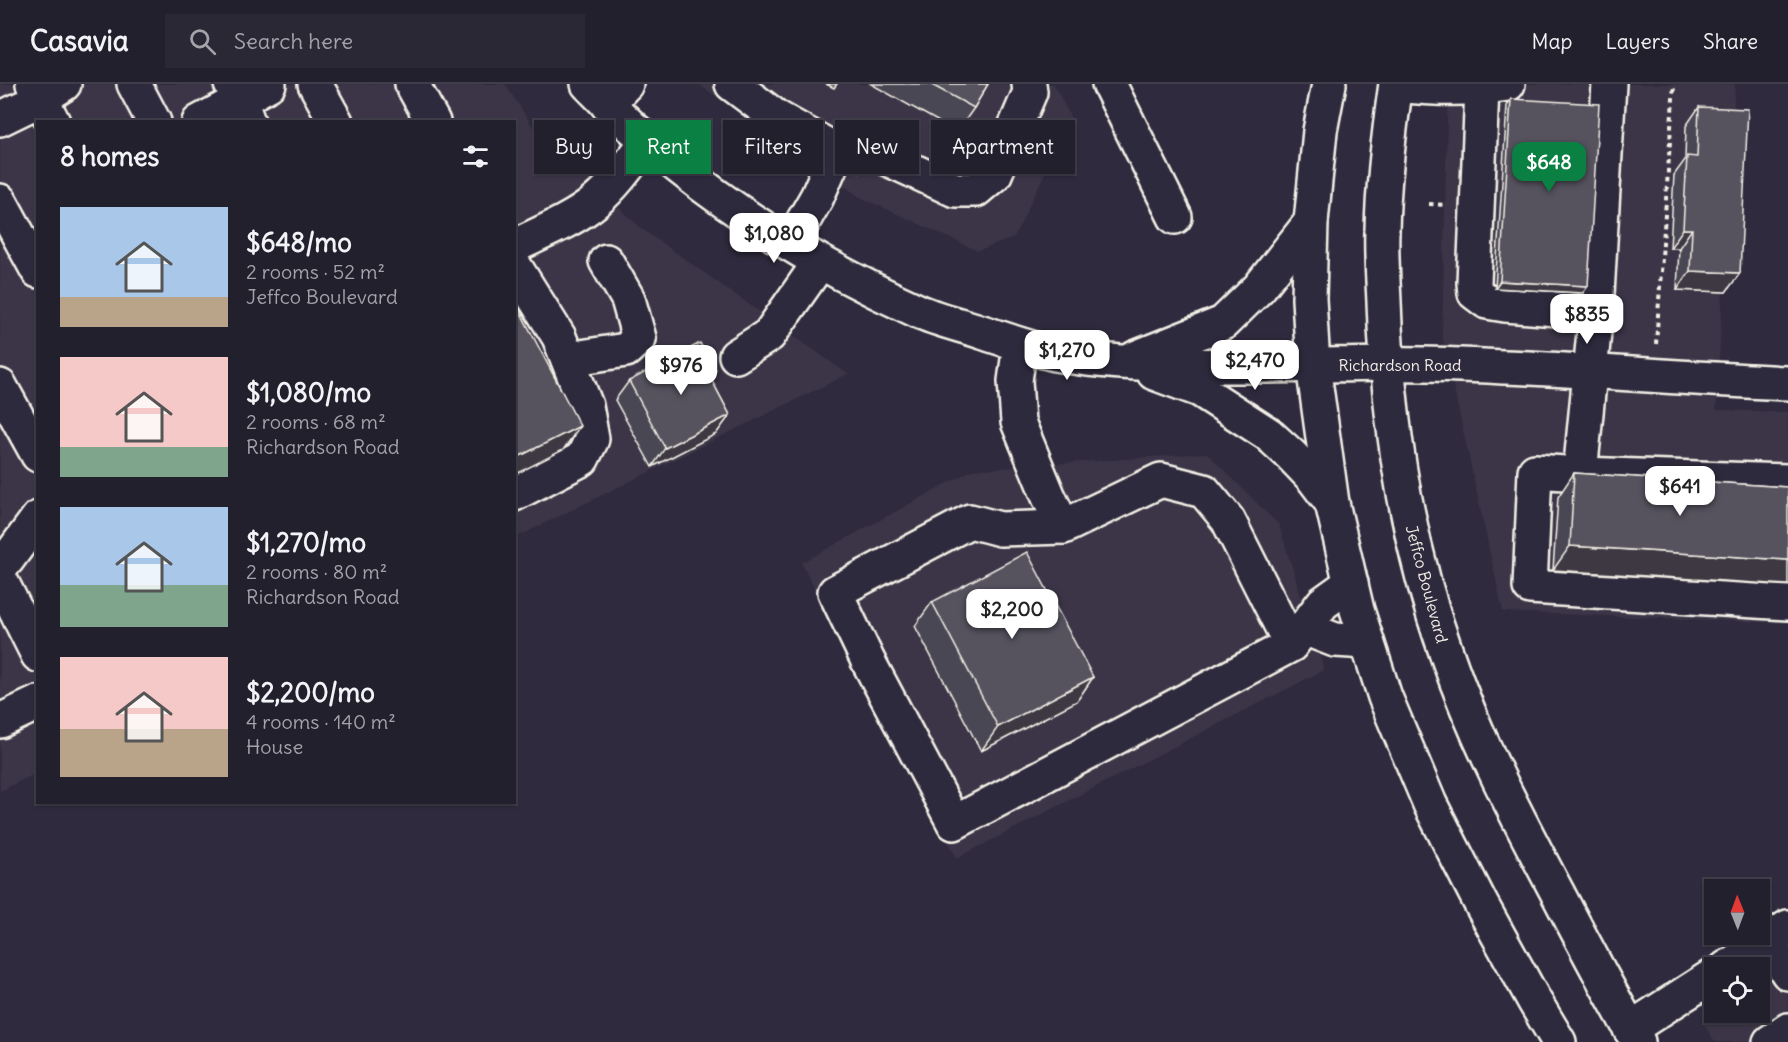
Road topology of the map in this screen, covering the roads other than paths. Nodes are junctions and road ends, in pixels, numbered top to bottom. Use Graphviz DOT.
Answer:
graph roads {
  1 [pos="134,84"];
  2 [pos="269,84"];
  3 [pos="315,84"];
  4 [pos="412,84"];
  5 [pos="732,84"];
  6 [pos="1029,84"];
  7 [pos="1108,84"];
  8 [pos="1329,84"];
  9 [pos="1396,84"];
  10 [pos="1609,84"];
  11 [pos="1495,86"];
  12 [pos="607,91"];
  13 [pos="48,97"];
  14 [pos="240,102"];
  15 [pos="0,118"];
  16 [pos="153,120"];
  17 [pos="203,120"];
  18 [pos="335,120"];
  19 [pos="432,120"];
  20 [pos="630,120"];
  21 [pos="835,150"];
  22 [pos="835,156"];
  23 [pos="626,168"];
  24 [pos="919,173"];
  25 [pos="688,174"];
  26 [pos="0,201"];
  27 [pos="1175,217"];
  28 [pos="1311,222"];
  29 [pos="790,244"];
  30 [pos="516,245"];
  31 [pos="606,261"];
  32 [pos="820,262"];
  33 [pos="36,267"];
  34 [pos="516,268"];
  35 [pos="1596,312"];
  36 [pos="1020,345"];
  37 [pos="736,356"];
  38 [pos="568,359"];
  39 [pos="1124,363"];
  40 [pos="1386,364"];
  41 [pos="1313,365"];
  42 [pos="1590,370"];
  43 [pos="1788,383"];
  44 [pos="0,386"];
  45 [pos="36,451"];
  46 [pos="1580,474"];
  47 [pos="1788,481"];
  48 [pos="516,493"];
  49 [pos="1332,503"];
  50 [pos="36,521"];
  51 [pos="1063,527"];
  52 [pos="0,563"];
  53 [pos="0,579"];
  54 [pos="1350,583"];
  55 [pos="1788,603"];
  56 [pos="1298,637"];
  57 [pos="20,640"];
  58 [pos="1367,642"];
  59 [pos="36,703"];
  60 [pos="0,721"];
  61 [pos="1778,934"];
  62 [pos="1743,957"];
  63 [pos="1788,973"];
  64 [pos="1704,983"];
  65 [pos="1788,1030"];
  66 [pos="1634,1036"];
  67 [pos="1559,1042"];
  68 [pos="1770,1042"];
  1 -- 16 [label="main road"];
  2 -- 14 [label="main road"];
  3 -- 18 [label="main road"];
  4 -- 19 [label="main road"];
  5 -- 21 [label="main road"];
  6 -- 24 [label="main road"];
  7 -- 27 [label="main road"];
  8 -- 28 [label="main road"];
  9 -- 11 [label="main road"];
  9 -- 40 [label="main road, Jeffco Boulevard"];
  10 -- 35 [label="main road"];
  11 -- 35 [label="main road"];
  12 -- 20 [label="main road, Richardson Road"];
  13 -- 15 [label="main road"];
  14 -- 17 [label="main road"];
  22 -- 29 [label="main road"];
  23 -- 30 [label="main road"];
  25 -- 29 [label="main road, Richardson Road"];
  26 -- 33 [label="main road"];
  28 -- 39 [label="main road"];
  28 -- 41 [label="main road"];
  29 -- 32 [label="main road, Richardson Road"];
  31 -- 38 [label="main road"];
  32 -- 36 [label="main road, Richardson Road"];
  32 -- 37 [label="main road"];
  34 -- 38 [label="main road"];
  35 -- 42 [label="main road"];
  36 -- 39 [label="main road, Richardson Road"];
  36 -- 51 [label="main road"];
  38 -- 48 [label="main road"];
  39 -- 41 [label="main road, Richardson Road"];
  39 -- 49 [label="main road"];
  40 -- 41 [label="main road, Richardson Road"];
  40 -- 42 [label="main road, Richardson Road"];
  40 -- 66 [label="main road, Jeffco Boulevard"];
  41 -- 49 [label="main road"];
  42 -- 43 [label="main road, Richardson Road"];
  42 -- 46 [label="main road"];
  44 -- 45 [label="main road"];
  46 -- 47 [label="main road"];
  46 -- 55 [label="main road"];
  49 -- 54 [label="main road"];
  50 -- 52 [label="main road"];
  51 -- 56 [label="main road"];
  51 -- 56 [label="main road"];
  53 -- 57 [label="main road"];
  54 -- 56 [label="main road"];
  54 -- 58 [label="main road"];
  56 -- 58 [label="main road"];
  58 -- 67 [label="main road"];
  59 -- 60 [label="main road"];
  61 -- 62 [label="main road"];
  61 -- 63 [label="main road"];
  64 -- 66 [label="main road"];
  65 -- 68 [label="main road"];
}
